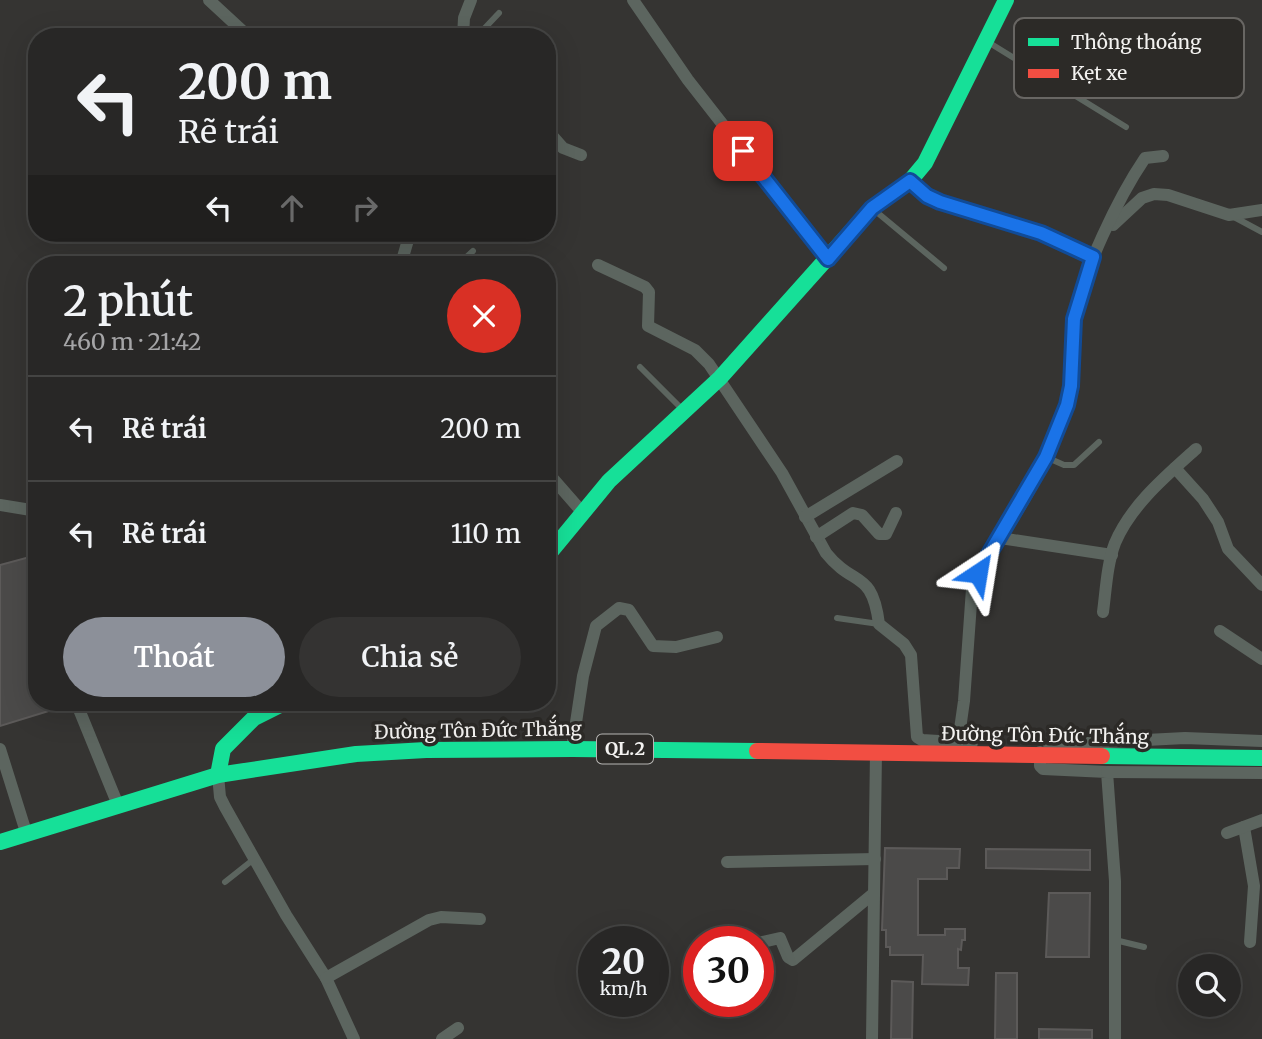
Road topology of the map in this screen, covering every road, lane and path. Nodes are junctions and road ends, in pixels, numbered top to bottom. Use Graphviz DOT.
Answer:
graph roads {
  1 [pos="209,0"];
  2 [pos="471,0"];
  3 [pos="633,0"];
  4 [pos="1006,0"];
  5 [pos="499,13"];
  6 [pos="239,28"];
  7 [pos="463,28"];
  8 [pos="485,28"];
  9 [pos="986,41"];
  10 [pos="1014,58"];
  11 [pos="1079,98"];
  12 [pos="1126,127"];
  13 [pos="556,140"];
  14 [pos="581,155"];
  15 [pos="1163,156"];
  16 [pos="910,181"];
  17 [pos="872,208"];
  18 [pos="1262,210"];
  19 [pos="1229,215"];
  20 [pos="1107,231"];
  21 [pos="1262,232"];
  22 [pos="473,251"];
  23 [pos="467,256"];
  24 [pos="1093,257"];
  25 [pos="828,259"];
  26 [pos="598,265"];
  27 [pos="944,268"];
  28 [pos="640,367"];
  29 [pos="720,378"];
  30 [pos="684,412"];
  31 [pos="1099,442"];
  32 [pos="1196,449"];
  33 [pos="1046,457"];
  34 [pos="897,461"];
  35 [pos="1175,468"];
  36 [pos="556,482"];
  37 [pos="0,505"];
  38 [pos="28,510"];
  39 [pos="583,513"];
  40 [pos="896,513"];
  41 [pos="805,517"];
  42 [pos="817,537"];
  43 [pos="1000,538"];
  44 [pos="556,545"];
  45 [pos="1112,555"];
  46 [pos="1262,584"];
  47 [pos="1103,612"];
  48 [pos="837,618"];
  49 [pos="879,624"];
  50 [pos="1220,631"];
  51 [pos="717,637"];
  52 [pos="1262,659"];
  53 [pos="80,711"];
  54 [pos="268,711"];
  55 [pos="1262,741"];
  56 [pos="958,743"];
  57 [pos="572,749"];
  58 [pos="0,750"];
  59 [pos="1040,751"];
  60 [pos="876,752"];
  61 [pos="1262,758"];
  62 [pos="1107,772"];
  63 [pos="1262,773"];
  64 [pos="218,775"];
  65 [pos="118,805"];
  66 [pos="1262,820"];
  67 [pos="1244,827"];
  68 [pos="26,832"];
  69 [pos="1227,833"];
  70 [pos="0,842"];
  71 [pos="256,858"];
  72 [pos="875,859"];
  73 [pos="727,862"];
  74 [pos="225,883"];
  75 [pos="874,893"];
  76 [pos="480,919"];
  77 [pos="774,939"];
  78 [pos="1115,940"];
  79 [pos="1250,942"];
  80 [pos="1144,947"];
  81 [pos="326,978"];
  82 [pos="458,1028"];
  83 [pos="869,1037"];
  84 [pos="354,1039"];
  85 [pos="442,1039"];
  86 [pos="1115,1039"];
  1 -- 6 [label="street"];
  2 -- 7 [label="street"];
  3 -- 25 [label="street"];
  4 -- 9 [label="main road"];
  5 -- 8 [label="lane"];
  9 -- 10 [label="lane"];
  9 -- 16 [label="main road"];
  11 -- 12 [label="lane"];
  13 -- 14 [label="street"];
  15 -- 20 [label="street"];
  16 -- 17 [label="main road"];
  16 -- 24 [label="street"];
  17 -- 25 [label="main road"];
  17 -- 27 [label="lane"];
  18 -- 19 [label="street"];
  19 -- 20 [label="street"];
  19 -- 21 [label="lane"];
  20 -- 24 [label="street"];
  22 -- 23 [label="lane"];
  24 -- 33 [label="street"];
  25 -- 29 [label="main road"];
  26 -- 29 [label="street"];
  28 -- 30 [label="lane"];
  29 -- 30 [label="main road"];
  29 -- 41 [label="street"];
  30 -- 39 [label="main road"];
  31 -- 33 [label="lane"];
  32 -- 35 [label="street"];
  33 -- 43 [label="street"];
  34 -- 41 [label="street"];
  35 -- 45 [label="street"];
  35 -- 46 [label="street"];
  36 -- 39 [label="street"];
  37 -- 38 [label="street"];
  39 -- 44 [label="main road"];
  40 -- 42 [label="street"];
  41 -- 42 [label="street"];
  42 -- 49 [label="street"];
  43 -- 45 [label="street"];
  43 -- 56 [label="street"];
  45 -- 47 [label="street"];
  48 -- 49 [label="lane"];
  49 -- 56 [label="street"];
  50 -- 52 [label="street"];
  51 -- 57 [label="street"];
  53 -- 65 [label="street"];
  54 -- 64 [label="main road"];
  55 -- 59 [label="street"];
  56 -- 59 [label="street"];
  57 -- 60 [label="main road, Đường Tôn Đức Thắng / QL.2"];
  57 -- 64 [label="main road, Đường Tôn Đức Thắng / QL.2"];
  58 -- 68 [label="street"];
  59 -- 60 [label="main road, Đường Tôn Đức Thắng / QL.2"];
  59 -- 61 [label="main road, Đường Tôn Đức Thắng / QL.2"];
  59 -- 62 [label="street"];
  60 -- 72 [label="street"];
  62 -- 63 [label="street"];
  62 -- 78 [label="street"];
  64 -- 65 [label="main road, Đường Tôn Đức Thắng / QL.2"];
  64 -- 71 [label="street"];
  65 -- 68 [label="main road, Đường Tôn Đức Thắng / QL.2"];
  66 -- 67 [label="street"];
  67 -- 69 [label="street"];
  67 -- 79 [label="street"];
  68 -- 70 [label="main road, Đường Tôn Đức Thắng / QL.2"];
  71 -- 74 [label="lane"];
  71 -- 81 [label="street"];
  72 -- 73 [label="street"];
  72 -- 75 [label="street"];
  75 -- 77 [label="street"];
  75 -- 83 [label="street"];
  76 -- 81 [label="street"];
  78 -- 80 [label="lane"];
  78 -- 86 [label="street"];
  81 -- 84 [label="street"];
  82 -- 85 [label="street"];
}
